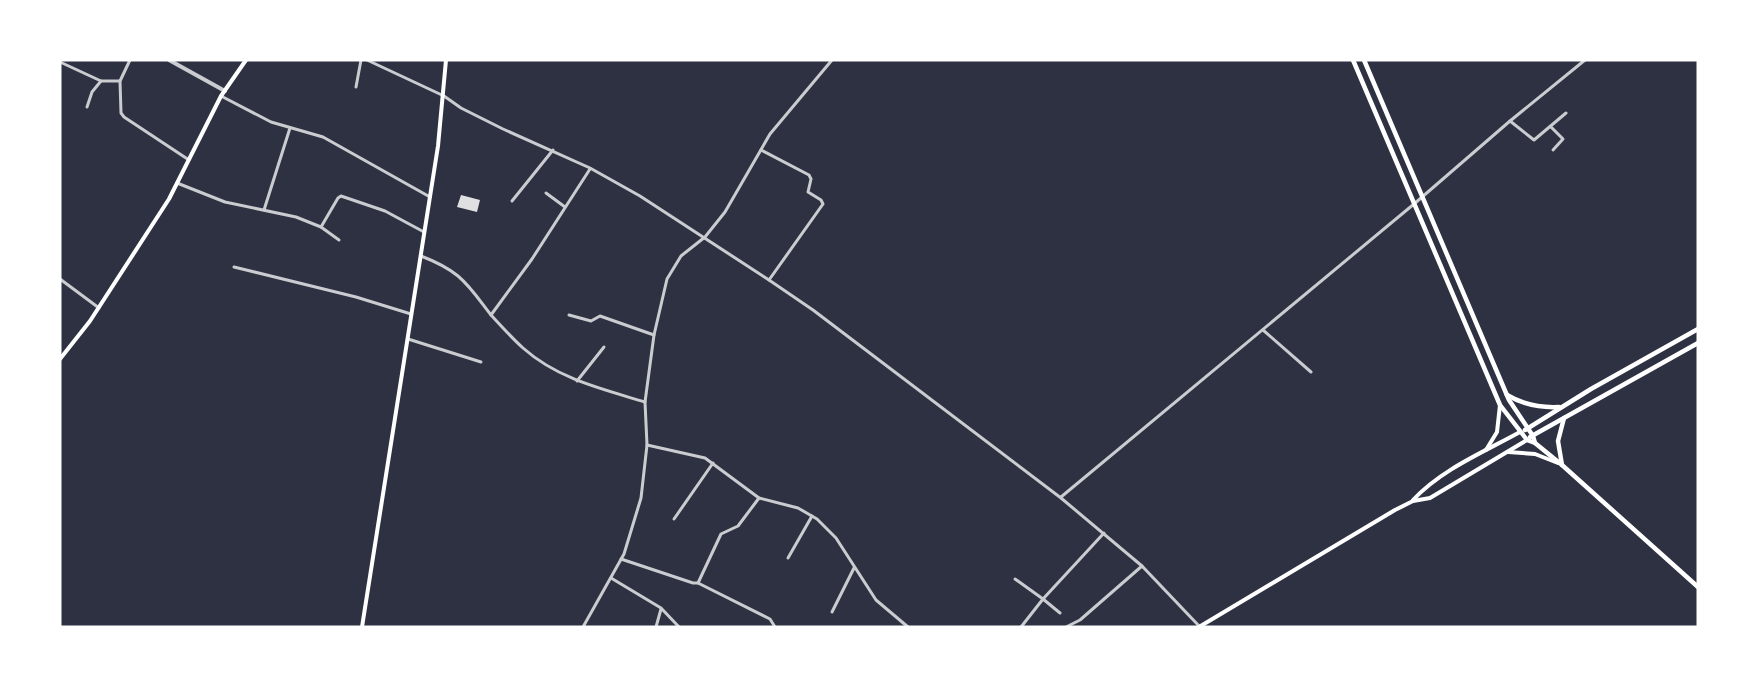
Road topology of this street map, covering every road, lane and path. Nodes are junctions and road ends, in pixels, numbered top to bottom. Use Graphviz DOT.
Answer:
graph roads {
  1 [pos="130,60"];
  2 [pos="169,60"];
  3 [pos="246,60"];
  4 [pos="361,60"];
  5 [pos="367,60"];
  6 [pos="447,60"];
  7 [pos="832,60"];
  8 [pos="1353,60"];
  9 [pos="1364,60"];
  10 [pos="1585,60"];
  11 [pos="60,62"];
  12 [pos="101,81"];
  13 [pos="120,81"];
  14 [pos="356,87"];
  15 [pos="225,91"];
  16 [pos="221,96"];
  17 [pos="444,96"];
  18 [pos="87,107"];
  19 [pos="1566,113"];
  20 [pos="1510,121"];
  21 [pos="1551,127"];
  22 [pos="290,128"];
  23 [pos="553,150"];
  24 [pos="760,150"];
  25 [pos="1552,150"];
  26 [pos="189,160"];
  27 [pos="590,169"];
  28 [pos="177,183"];
  29 [pos="546,193"];
  30 [pos="1422,197"];
  31 [pos="430,198"];
  32 [pos="512,201"];
  33 [pos="1414,204"];
  34 [pos="565,207"];
  35 [pos="264,210"];
  36 [pos="321,227"];
  37 [pos="424,231"];
  38 [pos="705,237"];
  39 [pos="339,240"];
  40 [pos="420,255"];
  41 [pos="234,267"];
  42 [pos="60,279"];
  43 [pos="769,280"];
  44 [pos="99,308"];
  45 [pos="411,315"];
  46 [pos="491,315"];
  47 [pos="570,315"];
  48 [pos="1698,329"];
  49 [pos="1263,330"];
  50 [pos="654,335"];
  51 [pos="407,339"];
  52 [pos="1698,343"];
  53 [pos="604,347"];
  54 [pos="60,359"];
  55 [pos="481,362"];
  56 [pos="1311,372"];
  57 [pos="577,381"];
  58 [pos="1507,395"];
  59 [pos="645,402"];
  60 [pos="1500,405"];
  61 [pos="1561,407"];
  62 [pos="1564,418"];
  63 [pos="1527,429"];
  64 [pos="1520,432"];
  65 [pos="1533,436"];
  66 [pos="1527,440"];
  67 [pos="1534,443"];
  68 [pos="647,445"];
  69 [pos="1485,451"];
  70 [pos="1506,452"];
  71 [pos="713,463"];
  72 [pos="1562,465"];
  73 [pos="759,498"];
  74 [pos="1061,498"];
  75 [pos="1413,501"];
  76 [pos="812,516"];
  77 [pos="674,519"];
  78 [pos="1104,533"];
  79 [pos="788,558"];
  80 [pos="621,559"];
  81 [pos="1142,566"];
  82 [pos="854,568"];
  83 [pos="611,578"];
  84 [pos="1015,579"];
  85 [pos="698,583"];
  86 [pos="1698,587"];
  87 [pos="1044,599"];
  88 [pos="661,608"];
  89 [pos="831,612"];
  90 [pos="1060,614"];
  91 [pos="362,627"];
  92 [pos="584,627"];
  93 [pos="656,627"];
  94 [pos="678,627"];
  95 [pos="775,627"];
  96 [pos="908,627"];
  97 [pos="1021,627"];
  98 [pos="1066,627"];
  99 [pos="1200,627"];
  1 -- 13 [label="street"];
  2 -- 15 [label="street"];
  3 -- 15 [label="main road"];
  4 -- 14 [label="street"];
  5 -- 17 [label="street"];
  6 -- 17 [label="main road"];
  7 -- 24 [label="street"];
  8 -- 33 [label="main road"];
  9 -- 30 [label="main road"];
  10 -- 20 [label="street"];
  11 -- 12 [label="street"];
  12 -- 13 [label="street"];
  12 -- 18 [label="street"];
  13 -- 26 [label="street"];
  15 -- 16 [label="main road"];
  16 -- 22 [label="street"];
  16 -- 26 [label="main road"];
  17 -- 23 [label="street"];
  17 -- 31 [label="main road"];
  19 -- 21 [label="street"];
  20 -- 21 [label="street"];
  20 -- 30 [label="street"];
  21 -- 25 [label="street"];
  22 -- 31 [label="street"];
  22 -- 35 [label="street"];
  23 -- 27 [label="street"];
  23 -- 32 [label="street"];
  24 -- 38 [label="street"];
  24 -- 43 [label="street"];
  26 -- 28 [label="main road"];
  27 -- 34 [label="street"];
  27 -- 38 [label="street"];
  28 -- 35 [label="street"];
  28 -- 44 [label="main road"];
  29 -- 34 [label="street"];
  30 -- 33 [label="street"];
  30 -- 58 [label="main road"];
  31 -- 37 [label="main road"];
  33 -- 49 [label="street"];
  33 -- 60 [label="main road"];
  34 -- 46 [label="street"];
  35 -- 36 [label="street"];
  36 -- 37 [label="street"];
  36 -- 39 [label="street"];
  37 -- 40 [label="main road"];
  38 -- 43 [label="street"];
  38 -- 50 [label="street"];
  40 -- 45 [label="main road"];
  40 -- 46 [label="street"];
  41 -- 45 [label="street"];
  42 -- 44 [label="street"];
  43 -- 74 [label="street"];
  44 -- 54 [label="main road"];
  45 -- 51 [label="main road"];
  46 -- 57 [label="street"];
  47 -- 50 [label="street"];
  48 -- 61 [label="main road"];
  49 -- 56 [label="street"];
  49 -- 74 [label="street"];
  50 -- 59 [label="street"];
  51 -- 55 [label="street"];
  51 -- 91 [label="main road"];
  52 -- 62 [label="main road"];
  53 -- 57 [label="street"];
  57 -- 59 [label="street"];
  58 -- 61 [label="main road"];
  58 -- 63 [label="main road"];
  59 -- 68 [label="street"];
  60 -- 64 [label="main road"];
  60 -- 69 [label="main road"];
  61 -- 63 [label="main road"];
  62 -- 65 [label="main road"];
  62 -- 72 [label="main road"];
  63 -- 64 [label="main road"];
  63 -- 65 [label="main road"];
  64 -- 66 [label="main road"];
  64 -- 69 [label="main road"];
  65 -- 66 [label="main road"];
  65 -- 67 [label="main road"];
  66 -- 67 [label="main road"];
  66 -- 70 [label="main road"];
  67 -- 72 [label="main road"];
  68 -- 71 [label="street"];
  68 -- 80 [label="street"];
  69 -- 75 [label="main road"];
  70 -- 72 [label="main road"];
  70 -- 75 [label="main road"];
  71 -- 73 [label="street"];
  71 -- 77 [label="street"];
  72 -- 86 [label="main road"];
  73 -- 76 [label="street"];
  73 -- 85 [label="street"];
  74 -- 78 [label="street"];
  75 -- 99 [label="main road"];
  76 -- 79 [label="street"];
  76 -- 82 [label="street"];
  78 -- 81 [label="street"];
  78 -- 87 [label="street"];
  80 -- 83 [label="street"];
  80 -- 85 [label="street"];
  81 -- 98 [label="street"];
  81 -- 99 [label="street"];
  82 -- 89 [label="street"];
  82 -- 96 [label="street"];
  83 -- 88 [label="street"];
  83 -- 92 [label="street"];
  84 -- 87 [label="street"];
  85 -- 95 [label="street"];
  87 -- 90 [label="street"];
  87 -- 97 [label="street"];
  88 -- 93 [label="street"];
  88 -- 94 [label="street"];
}
